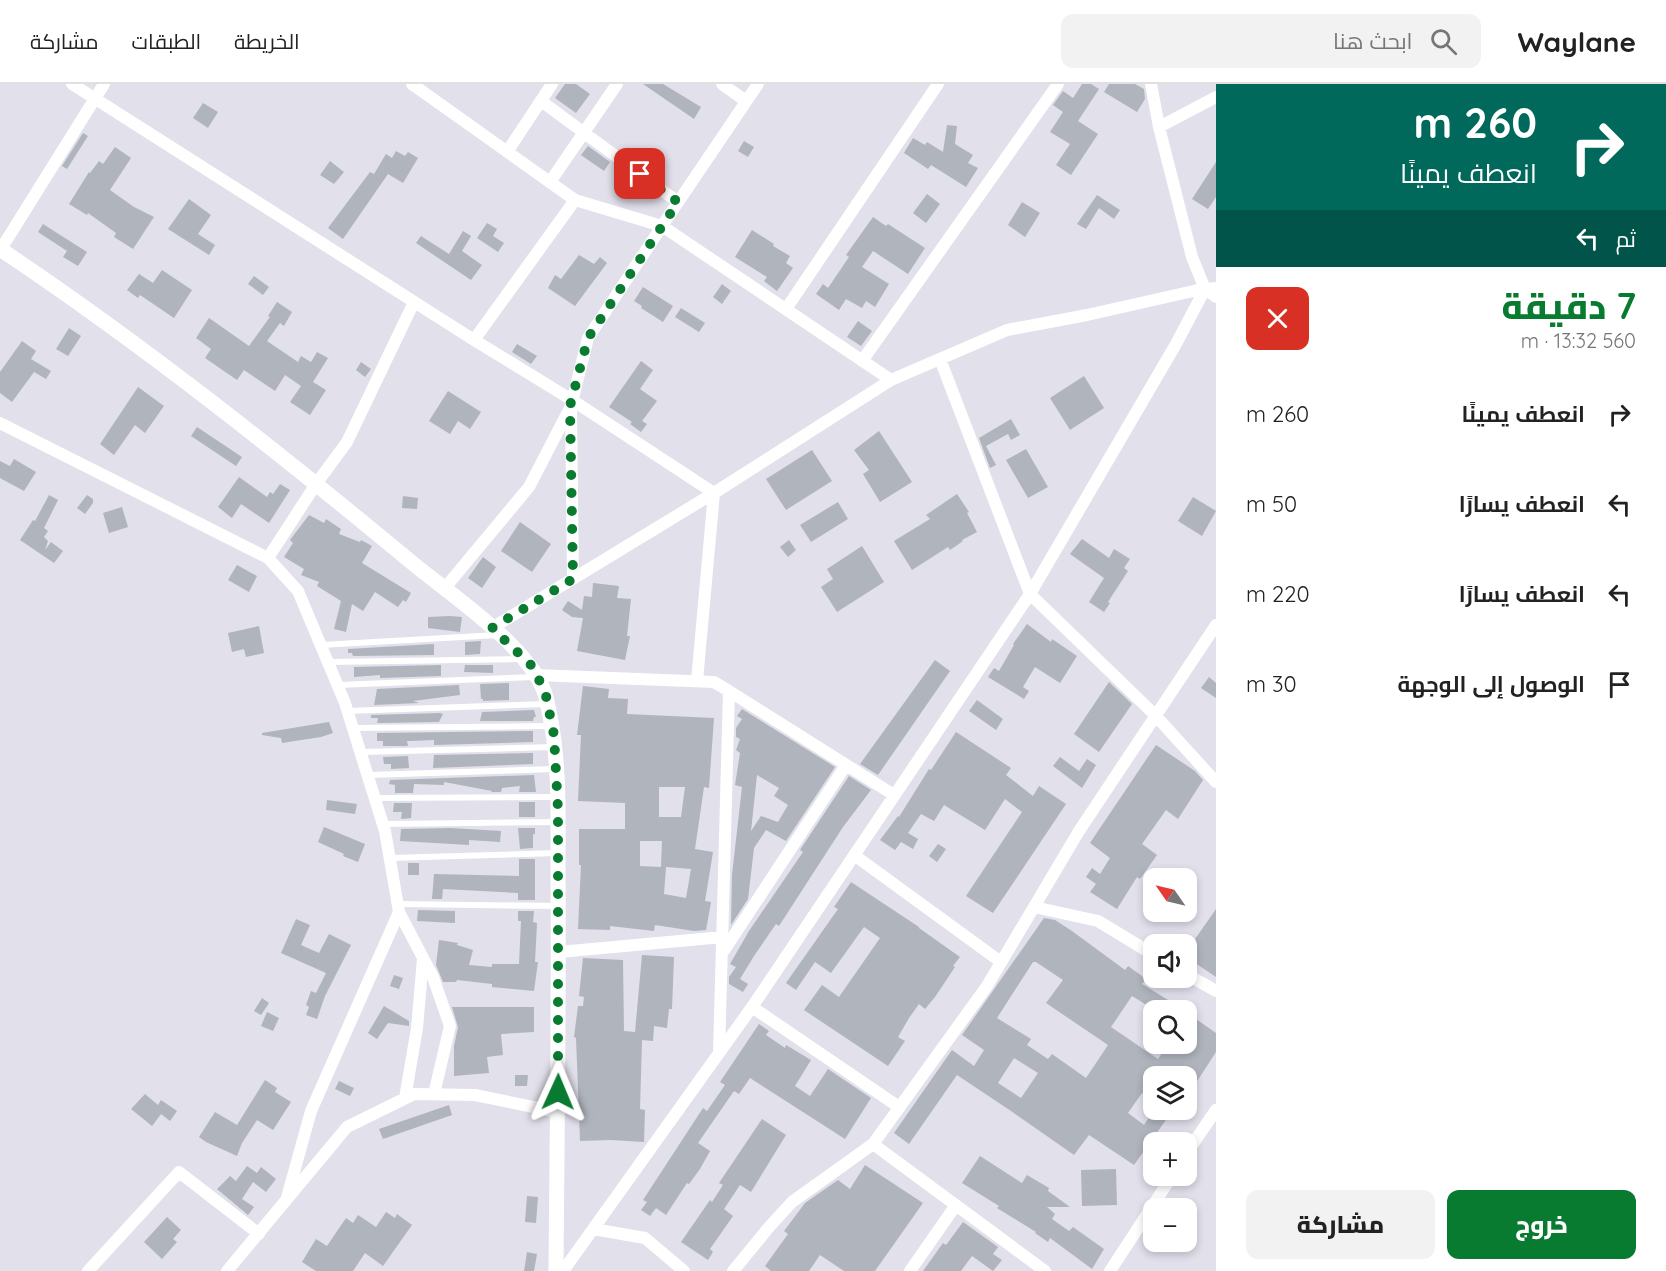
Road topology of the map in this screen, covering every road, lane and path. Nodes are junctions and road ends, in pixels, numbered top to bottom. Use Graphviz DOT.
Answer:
graph roads {
  1 [pos="72,84"];
  2 [pos="104,84"];
  3 [pos="412,84"];
  4 [pos="617,84"];
  5 [pos="722,84"];
  6 [pos="758,84"];
  7 [pos="938,84"];
  8 [pos="1058,84"];
  9 [pos="1151,84"];
  10 [pos="550,85"];
  11 [pos="1216,97"];
  12 [pos="94,100"];
  13 [pos="541,101"];
  14 [pos="746,101"];
  15 [pos="1159,127"];
  16 [pos="584,133"];
  17 [pos="507,152"];
  18 [pos="549,182"];
  19 [pos="574,200"];
  20 [pos="678,202"];
  21 [pos="662,226"];
  22 [pos="0,249"];
  23 [pos="1211,289"];
  24 [pos="1216,297"];
  25 [pos="414,302"];
  26 [pos="786,309"];
  27 [pos="474,340"];
  28 [pos="940,359"];
  29 [pos="862,361"];
  30 [pos="891,380"];
  31 [pos="571,403"];
  32 [pos="0,423"];
  33 [pos="316,484"];
  34 [pos="714,494"];
  35 [pos="268,558"];
  36 [pos="573,579"];
  37 [pos="444,589"];
  38 [pos="1030,594"];
  39 [pos="1216,625"];
  40 [pos="496,631"];
  41 [pos="321,645"];
  42 [pos="524,658"];
  43 [pos="328,662"];
  44 [pos="537,676"];
  45 [pos="697,681"];
  46 [pos="337,686"];
  47 [pos="729,691"];
  48 [pos="547,704"];
  49 [pos="347,711"];
  50 [pos="1155,715"];
  51 [pos="552,726"];
  52 [pos="352,728"];
  53 [pos="555,747"];
  54 [pos="360,752"];
  55 [pos="846,765"];
  56 [pos="556,769"];
  57 [pos="367,775"];
  58 [pos="1216,782"];
  59 [pos="894,795"];
  60 [pos="557,797"];
  61 [pos="374,798"];
  62 [pos="558,822"];
  63 [pos="382,824"];
  64 [pos="558,853"];
  65 [pos="854,855"];
  66 [pos="389,858"];
  67 [pos="558,906"];
  68 [pos="1034,907"];
  69 [pos="398,908"];
  70 [pos="723,937"];
  71 [pos="1143,948"];
  72 [pos="559,952"];
  73 [pos="722,953"];
  74 [pos="423,958"];
  75 [pos="1001,962"];
  76 [pos="1197,980"];
  77 [pos="1216,991"];
  78 [pos="752,1007"];
  79 [pos="719,1053"];
  80 [pos="434,1094"];
  81 [pos="405,1098"];
  82 [pos="899,1107"];
  83 [pos="1216,1110"];
  84 [pos="558,1112"];
  85 [pos="1197,1138"];
  86 [pos="873,1144"];
  87 [pos="1165,1186"];
  88 [pos="286,1201"];
  89 [pos="956,1205"];
  90 [pos="593,1229"];
  91 [pos="259,1234"];
  92 [pos="88,1271"];
  93 [pos="227,1271"];
  94 [pos="556,1271"];
  95 [pos="563,1271"];
  96 [pos="684,1271"];
  97 [pos="733,1271"];
  98 [pos="910,1271"];
  99 [pos="1045,1271"];
  100 [pos="1110,1271"];
  1 -- 12 [label="street"];
  2 -- 12 [label="street"];
  3 -- 17 [label="street"];
  4 -- 16 [label="street"];
  5 -- 14 [label="street"];
  6 -- 14 [label="street"];
  7 -- 26 [label="street"];
  8 -- 29 [label="street"];
  9 -- 15 [label="street"];
  10 -- 13 [label="street"];
  11 -- 15 [label="street"];
  12 -- 22 [label="street"];
  12 -- 25 [label="street"];
  13 -- 16 [label="street"];
  13 -- 17 [label="street"];
  14 -- 20 [label="street"];
  15 -- 23 [label="street"];
  16 -- 18 [label="street"];
  16 -- 20 [label="street"];
  17 -- 18 [label="street"];
  18 -- 19 [label="street"];
  19 -- 21 [label="street"];
  19 -- 27 [label="street"];
  20 -- 21 [label="street"];
  21 -- 26 [label="street"];
  21 -- 31 [label="street"];
  22 -- 33 [label="street"];
  23 -- 24 [label="street"];
  23 -- 28 [label="street"];
  23 -- 38 [label="street"];
  25 -- 27 [label="street"];
  25 -- 33 [label="street"];
  26 -- 29 [label="street"];
  27 -- 31 [label="street"];
  28 -- 30 [label="street"];
  28 -- 38 [label="street"];
  29 -- 30 [label="street"];
  30 -- 34 [label="street"];
  31 -- 34 [label="street"];
  31 -- 36 [label="street"];
  31 -- 37 [label="street"];
  32 -- 35 [label="street"];
  33 -- 35 [label="street"];
  33 -- 37 [label="street"];
  34 -- 36 [label="street"];
  34 -- 45 [label="street"];
  35 -- 41 [label="street"];
  36 -- 40 [label="street"];
  37 -- 40 [label="street"];
  38 -- 50 [label="street"];
  38 -- 59 [label="street"];
  39 -- 50 [label="street"];
  40 -- 41 [label="lane"];
  40 -- 42 [label="street"];
  41 -- 43 [label="street"];
  42 -- 43 [label="lane"];
  42 -- 44 [label="street"];
  43 -- 46 [label="street"];
  44 -- 45 [label="street"];
  44 -- 46 [label="lane"];
  44 -- 48 [label="street"];
  45 -- 47 [label="street"];
  46 -- 49 [label="street"];
  47 -- 55 [label="street"];
  47 -- 70 [label="street"];
  48 -- 49 [label="lane"];
  48 -- 51 [label="street"];
  49 -- 52 [label="street"];
  50 -- 58 [label="street"];
  50 -- 68 [label="street"];
  51 -- 52 [label="lane"];
  51 -- 53 [label="street"];
  52 -- 54 [label="street"];
  53 -- 54 [label="lane"];
  53 -- 56 [label="street"];
  54 -- 57 [label="street"];
  55 -- 59 [label="street"];
  55 -- 73 [label="street"];
  56 -- 57 [label="lane"];
  56 -- 60 [label="street"];
  57 -- 61 [label="street"];
  59 -- 65 [label="street"];
  60 -- 61 [label="lane"];
  60 -- 62 [label="street"];
  61 -- 63 [label="street"];
  62 -- 63 [label="lane"];
  62 -- 64 [label="street"];
  63 -- 66 [label="street"];
  64 -- 66 [label="lane"];
  64 -- 67 [label="street"];
  65 -- 75 [label="street"];
  65 -- 78 [label="street"];
  66 -- 69 [label="street"];
  67 -- 69 [label="lane"];
  67 -- 72 [label="street"];
  68 -- 71 [label="street"];
  68 -- 75 [label="street"];
  69 -- 74 [label="street"];
  69 -- 88 [label="street"];
  70 -- 72 [label="street"];
  70 -- 73 [label="street"];
  72 -- 84 [label="street"];
  73 -- 79 [label="street"];
  74 -- 80 [label="street"];
  74 -- 81 [label="street"];
  75 -- 82 [label="street"];
  76 -- 77 [label="street"];
  78 -- 79 [label="street"];
  78 -- 82 [label="street"];
  79 -- 90 [label="street"];
  80 -- 81 [label="street"];
  80 -- 84 [label="street"];
  81 -- 88 [label="street"];
  82 -- 86 [label="street"];
  83 -- 85 [label="street"];
  84 -- 94 [label="street"];
  86 -- 89 [label="street"];
  86 -- 97 [label="street"];
  87 -- 100 [label="street"];
  88 -- 91 [label="street"];
  89 -- 98 [label="street"];
  89 -- 99 [label="street"];
  90 -- 95 [label="street"];
  90 -- 96 [label="street"];
  91 -- 92 [label="street"];
  91 -- 93 [label="street"];
}
